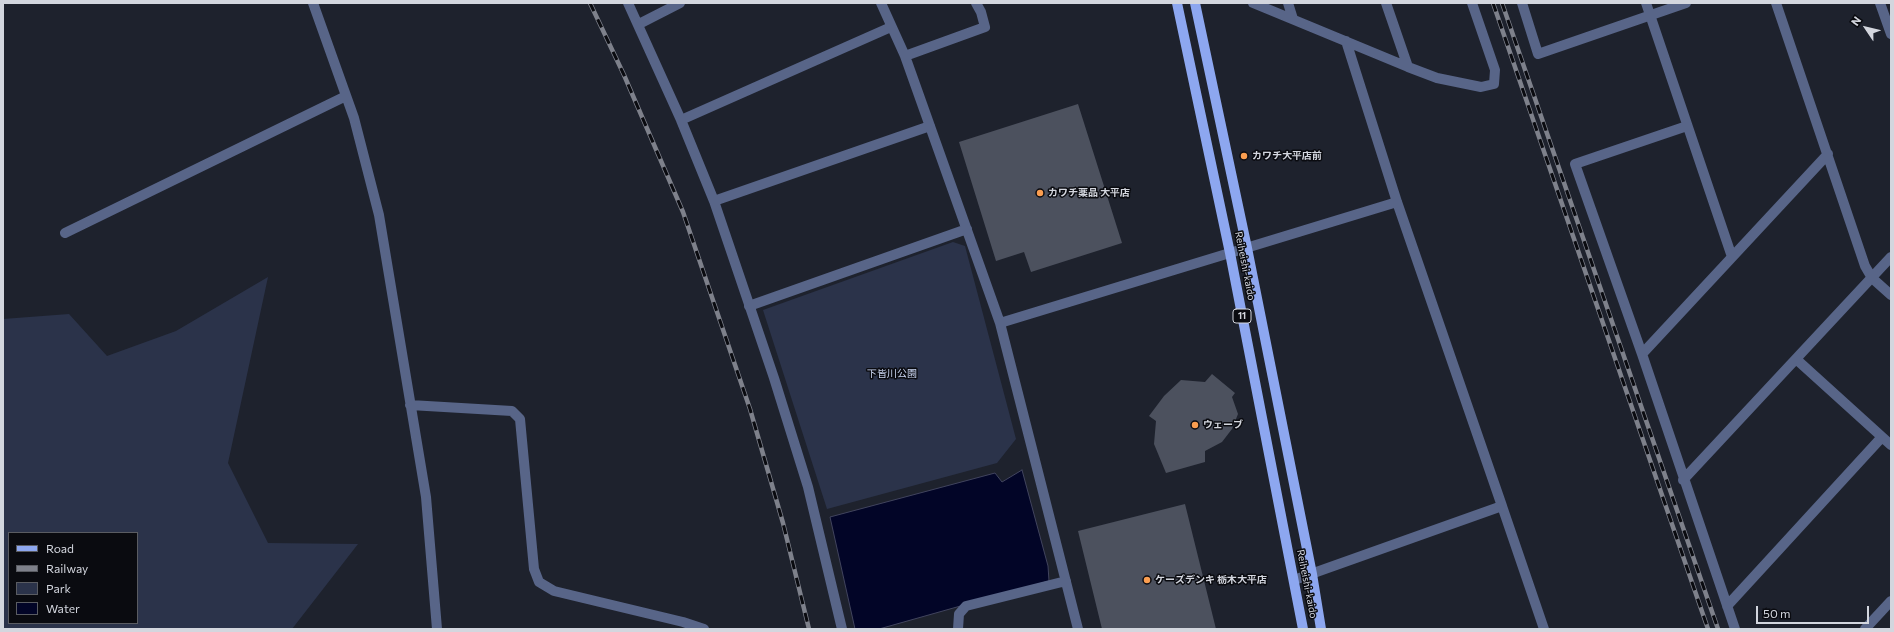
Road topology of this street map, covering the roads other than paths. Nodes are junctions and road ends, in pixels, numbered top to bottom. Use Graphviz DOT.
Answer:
graph roads {
  1 [pos="313,3"];
  2 [pos="628,3"];
  3 [pos="680,3"];
  4 [pos="881,3"];
  5 [pos="976,3"];
  6 [pos="1177,3"];
  7 [pos="1195,3"];
  8 [pos="1253,3"];
  9 [pos="1288,3"];
  10 [pos="1386,3"];
  11 [pos="1472,3"];
  12 [pos="1522,3"];
  13 [pos="1646,3"];
  14 [pos="1686,3"];
  15 [pos="1776,3"];
  16 [pos="1880,3"];
  17 [pos="1650,15"];
  18 [pos="1293,19"];
  19 [pos="639,24"];
  20 [pos="890,26"];
  21 [pos="1891,34"];
  22 [pos="1346,41"];
  23 [pos="905,56"];
  24 [pos="1408,67"];
  25 [pos="346,96"];
  26 [pos="681,120"];
  27 [pos="930,126"];
  28 [pos="1687,126"];
  29 [pos="1828,154"];
  30 [pos="714,201"];
  31 [pos="1397,202"];
  32 [pos="968,229"];
  33 [pos="65,234"];
  34 [pos="1247,248"];
  35 [pos="1230,253"];
  36 [pos="1732,257"];
  37 [pos="1891,257"];
  38 [pos="1872,278"];
  39 [pos="1891,295"];
  40 [pos="749,306"];
  41 [pos="1000,323"];
  42 [pos="1642,354"];
  43 [pos="1796,359"];
  44 [pos="410,405"];
  45 [pos="1882,437"];
  46 [pos="1891,445"];
  47 [pos="1684,480"];
  48 [pos="1502,506"];
  49 [pos="1312,574"];
  50 [pos="1294,580"];
  51 [pos="1066,581"];
  52 [pos="1891,601"];
  53 [pos="1727,606"];
  54 [pos="438,629"];
  55 [pos="704,629"];
  56 [pos="842,629"];
  57 [pos="958,629"];
  58 [pos="1078,629"];
  59 [pos="1303,629"];
  60 [pos="1321,629"];
  61 [pos="1544,629"];
  62 [pos="1735,629"];
  63 [pos="1865,629"];
  1 -- 25 [label="street"];
  2 -- 19 [label="street"];
  3 -- 19 [label="street"];
  4 -- 20 [label="street"];
  5 -- 23 [label="street"];
  6 -- 35 [label="main road, Reiheishi-kaido / 11"];
  7 -- 34 [label="main road, Reiheishi-kaido / 11"];
  8 -- 18 [label="street"];
  9 -- 18 [label="street"];
  10 -- 24 [label="street"];
  11 -- 24 [label="street"];
  12 -- 17 [label="street"];
  13 -- 17 [label="street"];
  14 -- 17 [label="street"];
  15 -- 29 [label="street"];
  16 -- 21 [label="street"];
  17 -- 28 [label="street"];
  18 -- 22 [label="street"];
  19 -- 26 [label="street"];
  20 -- 23 [label="street"];
  20 -- 26 [label="street"];
  22 -- 24 [label="street"];
  22 -- 31 [label="street"];
  23 -- 27 [label="street"];
  25 -- 33 [label="street"];
  25 -- 44 [label="street"];
  26 -- 30 [label="street"];
  27 -- 30 [label="street"];
  27 -- 32 [label="street"];
  28 -- 36 [label="street"];
  28 -- 42 [label="street"];
  29 -- 36 [label="street"];
  29 -- 38 [label="street"];
  30 -- 40 [label="street"];
  31 -- 34 [label="street"];
  31 -- 48 [label="street"];
  32 -- 40 [label="street"];
  32 -- 41 [label="street"];
  34 -- 35 [label="street"];
  34 -- 49 [label="main road, Reiheishi-kaido / 11"];
  35 -- 41 [label="street"];
  35 -- 50 [label="main road, Reiheishi-kaido / 11"];
  36 -- 42 [label="street"];
  37 -- 38 [label="street"];
  38 -- 39 [label="street"];
  38 -- 43 [label="street"];
  40 -- 56 [label="street"];
  41 -- 51 [label="street"];
  42 -- 47 [label="street"];
  43 -- 45 [label="street"];
  43 -- 47 [label="street"];
  44 -- 54 [label="street"];
  44 -- 55 [label="street"];
  45 -- 46 [label="street"];
  45 -- 53 [label="street"];
  47 -- 53 [label="street"];
  48 -- 49 [label="street"];
  48 -- 61 [label="street"];
  49 -- 50 [label="street"];
  49 -- 60 [label="main road, Reiheishi-kaido / 11"];
  50 -- 59 [label="main road, Reiheishi-kaido / 11"];
  51 -- 57 [label="street"];
  51 -- 58 [label="street"];
  52 -- 63 [label="street"];
  53 -- 62 [label="street"];
}
